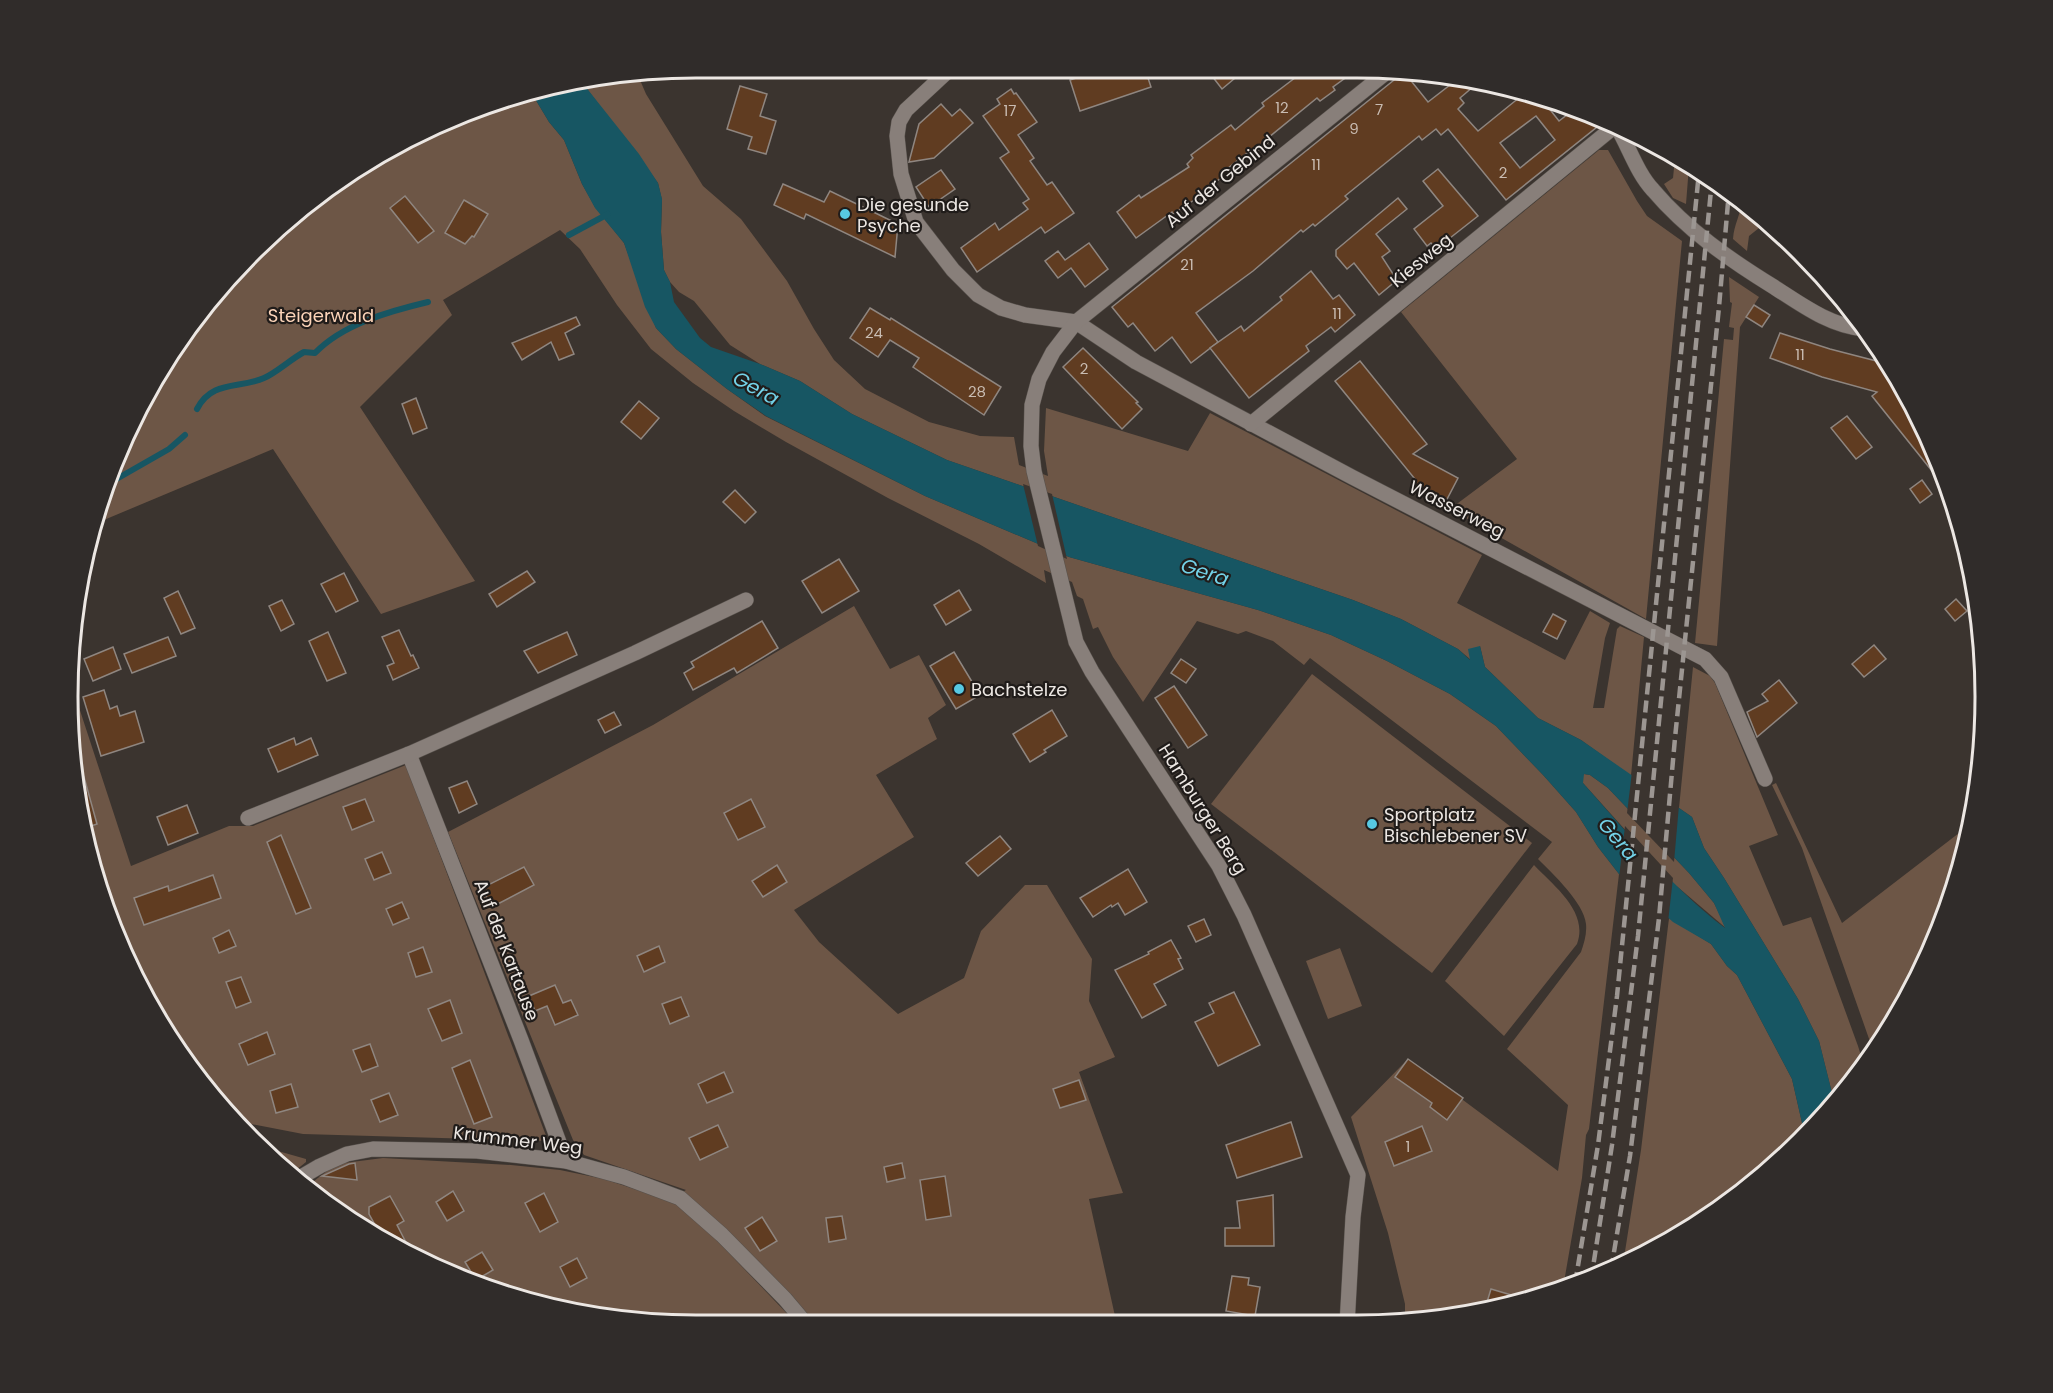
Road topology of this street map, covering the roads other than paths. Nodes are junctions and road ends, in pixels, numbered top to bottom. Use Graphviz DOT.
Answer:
graph roads {
  1 [pos="940,78"];
  2 [pos="1379,79"];
  3 [pos="1609,132"];
  4 [pos="1623,139"];
  5 [pos="1076,322"];
  6 [pos="1853,328"];
  7 [pos="1251,424"];
  8 [pos="746,600"];
  9 [pos="409,754"];
  10 [pos="1765,779"];
  11 [pos="248,818"];
  12 [pos="566,1161"];
  13 [pos="305,1175"];
  14 [pos="798,1315"];
  15 [pos="1348,1315"];
  1 -- 5 [label="street"];
  2 -- 5 [label="street, Auf der Gebind"];
  3 -- 7 [label="street, Kiesweg"];
  4 -- 6 [label="street"];
  5 -- 7 [label="street, Wasserweg"];
  5 -- 15 [label="street, Hamburger Berg"];
  7 -- 10 [label="street, Wasserweg"];
  8 -- 9 [label="street"];
  9 -- 11 [label="street"];
  9 -- 12 [label="street, Auf der Kartause"];
  12 -- 13 [label="street, Krummer Weg"];
  12 -- 14 [label="street, Krummer Weg"];
}
